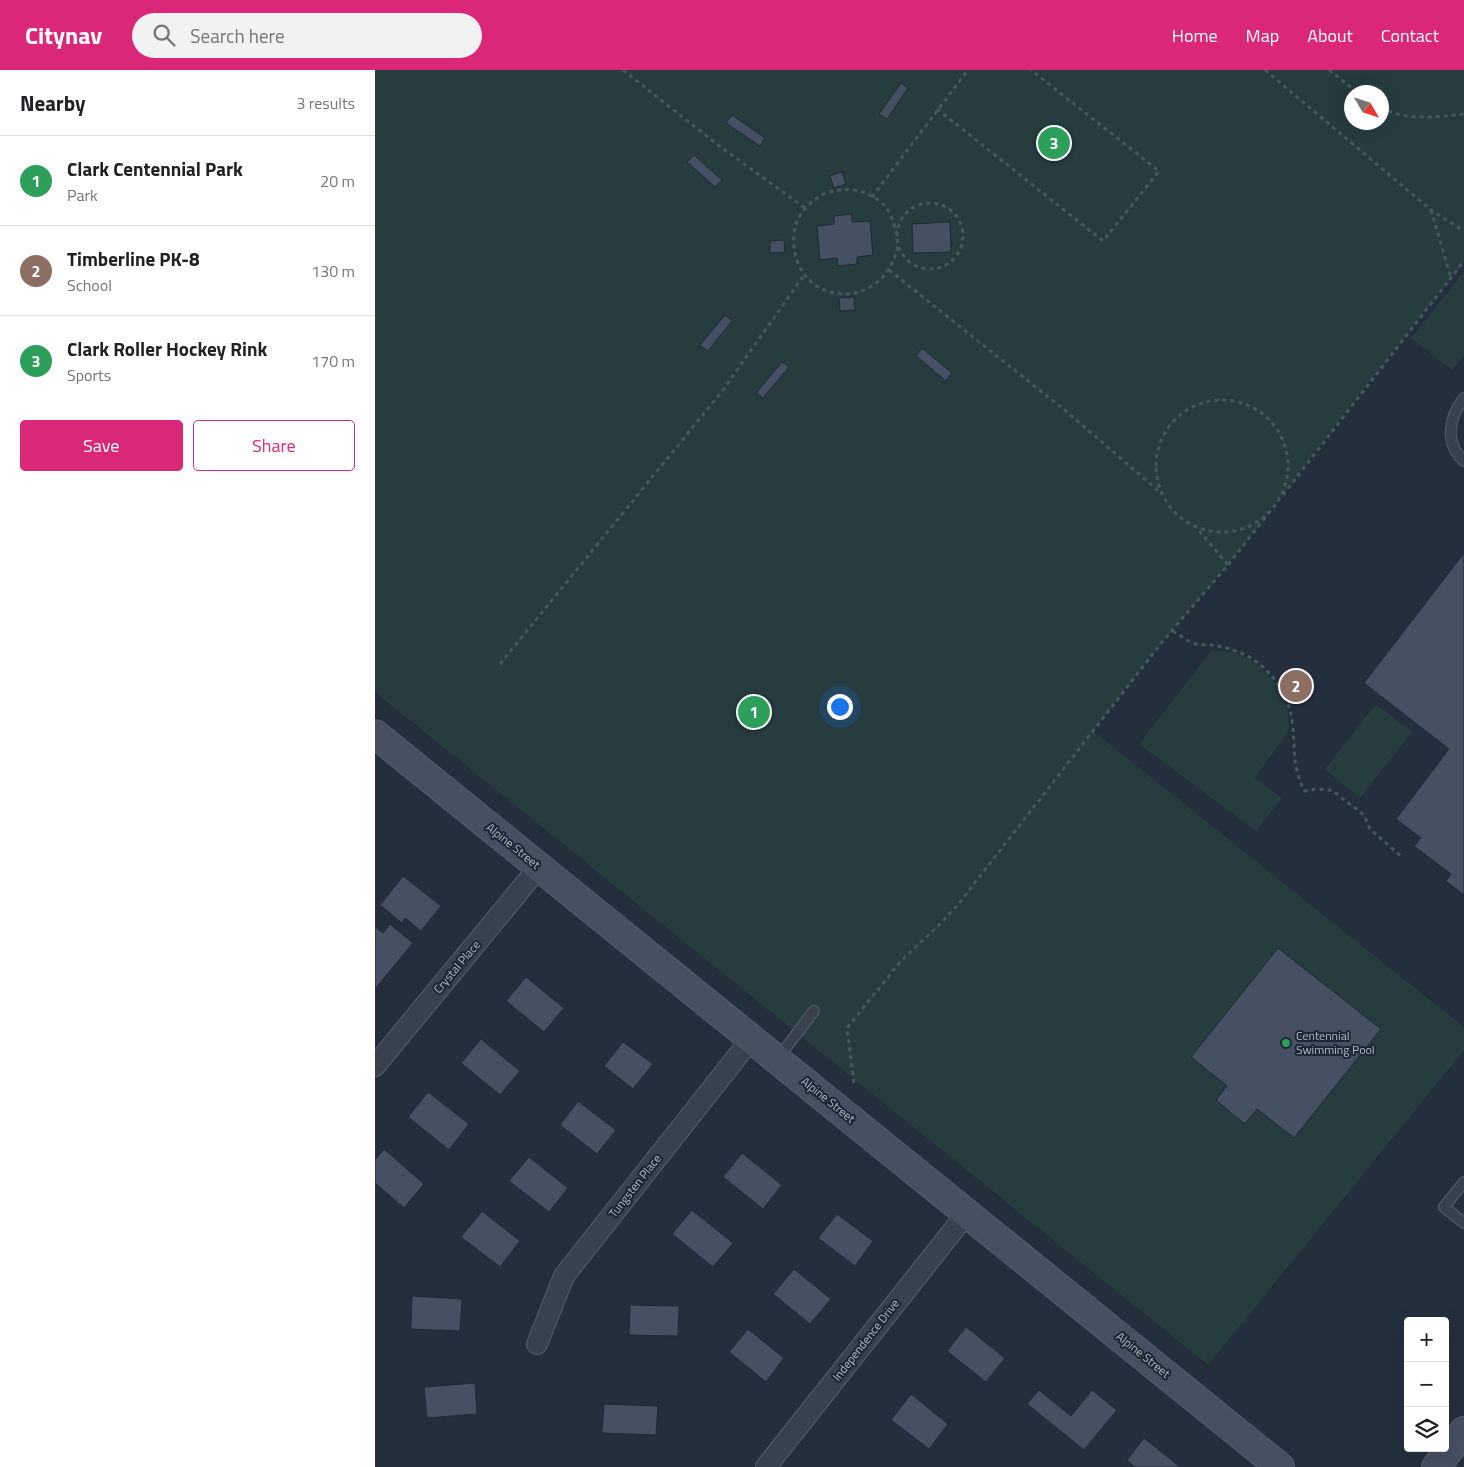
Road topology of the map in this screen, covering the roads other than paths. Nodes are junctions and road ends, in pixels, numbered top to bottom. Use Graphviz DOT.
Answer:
graph roads {
  1 [pos="1464,398"];
  2 [pos="1464,462"];
  3 [pos="375,734"];
  4 [pos="539,867"];
  5 [pos="814,1011"];
  6 [pos="751,1039"];
  7 [pos="777,1060"];
  8 [pos="375,1066"];
  9 [pos="1464,1182"];
  10 [pos="967,1213"];
  11 [pos="1464,1223"];
  12 [pos="537,1344"];
  13 [pos="1464,1432"];
  14 [pos="766,1467"];
  15 [pos="1280,1467"];
  16 [pos="1436,1467"];
  1 -- 2 [label="lane"];
  3 -- 4 [label="street, Alpine Street"];
  4 -- 6 [label="street, Alpine Street"];
  4 -- 8 [label="street, Crystal Place"];
  5 -- 7 [label="lane"];
  6 -- 7 [label="street, Alpine Street"];
  6 -- 12 [label="street, Tungsten Place"];
  7 -- 10 [label="street, Alpine Street"];
  9 -- 11 [label="lane"];
  10 -- 14 [label="street, Independence Drive"];
  10 -- 15 [label="street, Alpine Street"];
  13 -- 16 [label="street"];
}
